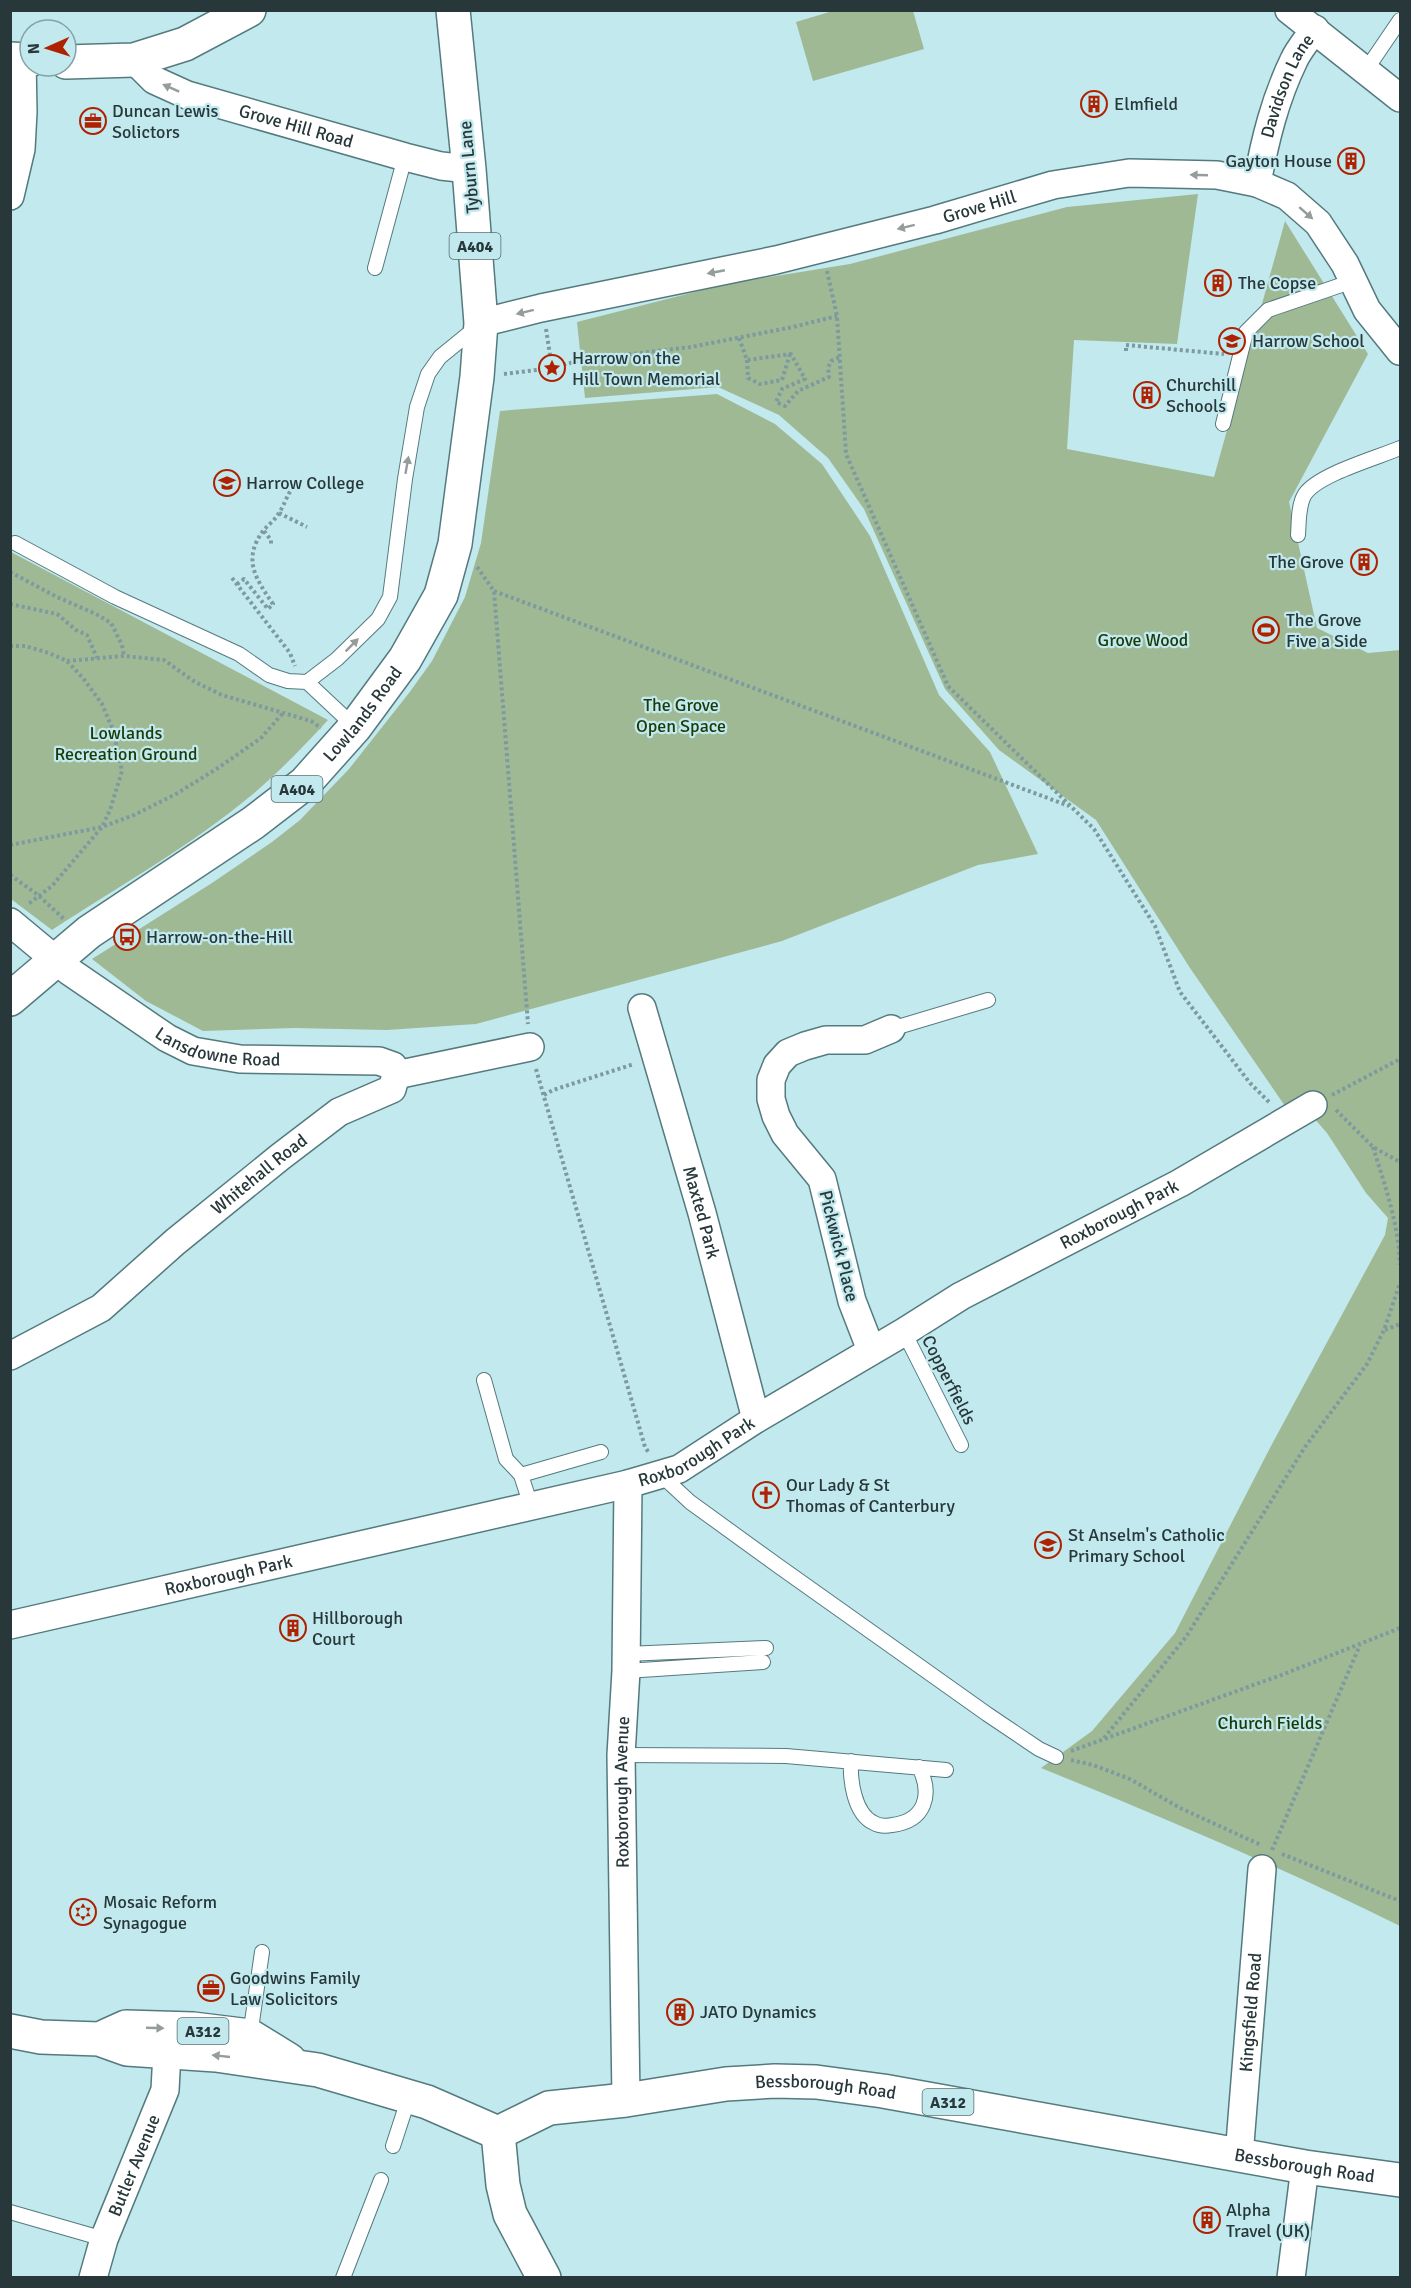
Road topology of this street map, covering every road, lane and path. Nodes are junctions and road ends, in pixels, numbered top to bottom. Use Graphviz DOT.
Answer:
graph roads {
  1 [pos="453,10"];
  2 [pos="1289,10"];
  3 [pos="248,11"];
  4 [pos="1401,20"];
  5 [pos="1315,29"];
  6 [pos="134,60"];
  7 [pos="78,62"];
  8 [pos="1366,70"];
  9 [pos="22,78"];
  10 [pos="1401,98"];
  11 [pos="405,157"];
  12 [pos="470,169"];
  13 [pos="1257,183"];
  14 [pos="10,196"];
  15 [pos="375,268"];
  16 [pos="829,278"];
  17 [pos="1353,281"];
  18 [pos="837,316"];
  19 [pos="481,323"];
  20 [pos="547,335"];
  21 [pos="739,338"];
  22 [pos="1126,351"];
  23 [pos="1195,351"];
  24 [pos="1401,351"];
  25 [pos="790,354"];
  26 [pos="840,357"];
  27 [pos="1195,357"];
  28 [pos="1239,358"];
  29 [pos="747,360"];
  30 [pos="552,368"];
  31 [pos="477,377"];
  32 [pos="796,383"];
  33 [pos="798,391"];
  34 [pos="1223,424"];
  35 [pos="1401,448"];
  36 [pos="303,479"];
  37 [pos="279,513"];
  38 [pos="307,527"];
  39 [pos="264,531"];
  40 [pos="1298,534"];
  41 [pos="15,543"];
  42 [pos="271,546"];
  43 [pos="473,560"];
  44 [pos="10,572"];
  45 [pos="232,578"];
  46 [pos="237,584"];
  47 [pos="494,591"];
  48 [pos="10,604"];
  49 [pos="10,646"];
  50 [pos="124,656"];
  51 [pos="97,658"];
  52 [pos="67,661"];
  53 [pos="302,682"];
  54 [pos="283,713"];
  55 [pos="348,734"];
  56 [pos="1071,807"];
  57 [pos="102,827"];
  58 [pos="10,845"];
  59 [pos="10,875"];
  60 [pos="38,895"];
  61 [pos="10,922"];
  62 [pos="68,922"];
  63 [pos="57,961"];
  64 [pos="10,999"];
  65 [pos="988,1000"];
  66 [pos="642,1008"];
  67 [pos="891,1029"];
  68 [pos="530,1047"];
  69 [pos="656,1056"];
  70 [pos="1401,1059"];
  71 [pos="396,1075"];
  72 [pos="544,1095"];
  73 [pos="1312,1105"];
  74 [pos="1284,1123"];
  75 [pos="1373,1147"];
  76 [pos="1401,1162"];
  77 [pos="1401,1265"];
  78 [pos="1401,1283"];
  79 [pos="1401,1324"];
  80 [pos="1384,1330"];
  81 [pos="904,1332"];
  82 [pos="871,1350"];
  83 [pos="10,1356"];
  84 [pos="484,1380"];
  85 [pos="756,1419"];
  86 [pos="961,1445"];
  87 [pos="601,1452"];
  88 [pos="521,1475"];
  89 [pos="661,1475"];
  90 [pos="628,1484"];
  91 [pos="531,1506"];
  92 [pos="10,1625"];
  93 [pos="1401,1628"];
  94 [pos="1360,1645"];
  95 [pos="765,1655"];
  96 [pos="626,1662"];
  97 [pos="1104,1738"];
  98 [pos="621,1755"];
  99 [pos="1056,1757"];
  100 [pos="851,1761"];
  101 [pos="919,1767"];
  102 [pos="946,1770"];
  103 [pos="1267,1860"];
  104 [pos="1401,1900"];
  105 [pos="262,1952"];
  106 [pos="10,2031"];
  107 [pos="250,2036"];
  108 [pos="99,2039"];
  109 [pos="167,2053"];
  110 [pos="299,2066"];
  111 [pos="409,2097"];
  112 [pos="626,2100"];
  113 [pos="498,2133"];
  114 [pos="393,2146"];
  115 [pos="1239,2156"];
  116 [pos="1305,2167"];
  117 [pos="381,2180"];
  118 [pos="1401,2180"];
  119 [pos="10,2212"];
  120 [pos="105,2239"];
  121 [pos="93,2277"];
  122 [pos="343,2277"];
  123 [pos="544,2277"];
  124 [pos="1291,2277"];
  1 -- 12 [label="main road, Tyburn Lane / A404"];
  2 -- 5 [label="street"];
  3 -- 6 [label="main road"];
  4 -- 8 [label="lane"];
  5 -- 8 [label="street"];
  5 -- 13 [label="street, Davidson Lane"];
  6 -- 7 [label="main road"];
  11 -- 6 [label="street, Grove Hill Road, one-way"];
  8 -- 10 [label="street"];
  9 -- 14 [label="street"];
  11 -- 12 [label="street, Grove Hill Road"];
  11 -- 15 [label="lane"];
  12 -- 19 [label="main road, Tyburn Lane / A404"];
  13 -- 17 [label="street, Grove Hill, one-way"];
  13 -- 19 [label="street, Grove Hill, one-way"];
  16 -- 18 [label="path"];
  17 -- 24 [label="street, Grove Hill"];
  17 -- 28 [label="lane"];
  18 -- 21 [label="path"];
  18 -- 26 [label="path"];
  19 -- 31 [label="main road, Lowlands Road / A404"];
  53 -- 19 [label="lane, one-way"];
  20 -- 30 [label="path"];
  21 -- 29 [label="path"];
  21 -- 30 [label="path"];
  22 -- 23 [label="path"];
  23 -- 27 [label="path"];
  23 -- 28 [label="path"];
  25 -- 29 [label="path"];
  25 -- 29 [label="path"];
  25 -- 32 [label="path"];
  26 -- 33 [label="path"];
  26 -- 56 [label="path"];
  28 -- 34 [label="lane"];
  30 -- 31 [label="path"];
  31 -- 55 [label="main road, Lowlands Road / A404"];
  32 -- 33 [label="path"];
  32 -- 33 [label="path"];
  35 -- 40 [label="lane"];
  36 -- 37 [label="path"];
  37 -- 38 [label="path"];
  37 -- 39 [label="path"];
  39 -- 42 [label="path"];
  39 -- 46 [label="path"];
  41 -- 53 [label="lane"];
  43 -- 47 [label="path"];
  44 -- 50 [label="path"];
  45 -- 46 [label="path"];
  46 -- 53 [label="path"];
  47 -- 56 [label="path"];
  47 -- 68 [label="path"];
  48 -- 51 [label="path"];
  49 -- 52 [label="path"];
  50 -- 51 [label="path"];
  50 -- 54 [label="path"];
  51 -- 52 [label="path"];
  52 -- 57 [label="path"];
  53 -- 55 [label="lane"];
  54 -- 55 [label="path"];
  54 -- 57 [label="path"];
  55 -- 63 [label="main road, Lowlands Road / A404"];
  56 -- 74 [label="path"];
  57 -- 58 [label="path"];
  57 -- 60 [label="path"];
  59 -- 60 [label="path"];
  60 -- 62 [label="path"];
  61 -- 63 [label="street"];
  63 -- 64 [label="main road, Lowlands Road / A404"];
  63 -- 71 [label="street, Lansdowne Road"];
  65 -- 67 [label="lane"];
  66 -- 69 [label="street, Maxted Park"];
  67 -- 82 [label="street, Pickwick Place"];
  68 -- 71 [label="street"];
  68 -- 72 [label="path"];
  69 -- 72 [label="path"];
  69 -- 85 [label="street, Maxted Park"];
  70 -- 73 [label="path"];
  71 -- 83 [label="street, Whitehall Road"];
  72 -- 89 [label="path"];
  73 -- 74 [label="street, Roxborough Park"];
  73 -- 75 [label="path"];
  74 -- 81 [label="street, Roxborough Park"];
  75 -- 76 [label="path"];
  75 -- 77 [label="path"];
  78 -- 80 [label="path"];
  79 -- 80 [label="path"];
  80 -- 97 [label="path"];
  81 -- 82 [label="street, Roxborough Park"];
  81 -- 86 [label="lane, Copperfields"];
  82 -- 85 [label="street, Roxborough Park"];
  84 -- 88 [label="lane"];
  85 -- 89 [label="street, Roxborough Park"];
  87 -- 88 [label="lane"];
  88 -- 91 [label="lane"];
  89 -- 90 [label="street, Roxborough Park"];
  89 -- 99 [label="lane"];
  90 -- 91 [label="street, Roxborough Park"];
  90 -- 96 [label="street, Roxborough Avenue"];
  91 -- 92 [label="street, Roxborough Park"];
  93 -- 94 [label="path"];
  94 -- 97 [label="path"];
  94 -- 103 [label="path"];
  95 -- 96 [label="lane"];
  96 -- 98 [label="street, Roxborough Avenue"];
  97 -- 99 [label="path"];
  98 -- 100 [label="lane"];
  98 -- 112 [label="street, Roxborough Avenue"];
  99 -- 103 [label="path"];
  100 -- 101 [label="lane"];
  100 -- 101 [label="lane"];
  101 -- 102 [label="lane"];
  103 -- 104 [label="path"];
  103 -- 115 [label="street, Kingsfield Road"];
  105 -- 107 [label="lane"];
  106 -- 108 [label="main road, A312"];
  108 -- 107 [label="main road, A312, one-way"];
  107 -- 110 [label="main road, A312"];
  108 -- 109 [label="main road, A312"];
  110 -- 109 [label="main road, A312, one-way"];
  109 -- 120 [label="street, Butler Avenue"];
  110 -- 111 [label="main road, A312"];
  111 -- 113 [label="main road, A312"];
  111 -- 114 [label="lane"];
  112 -- 113 [label="main road, Bessborough Road / A312"];
  112 -- 115 [label="main road, Bessborough Road / A312"];
  113 -- 123 [label="main road"];
  115 -- 116 [label="main road, Bessborough Road / A312"];
  116 -- 118 [label="main road, Bessborough Road / A312"];
  116 -- 124 [label="street"];
  117 -- 122 [label="lane"];
  119 -- 120 [label="lane"];
  120 -- 121 [label="street, Butler Avenue"];
}
